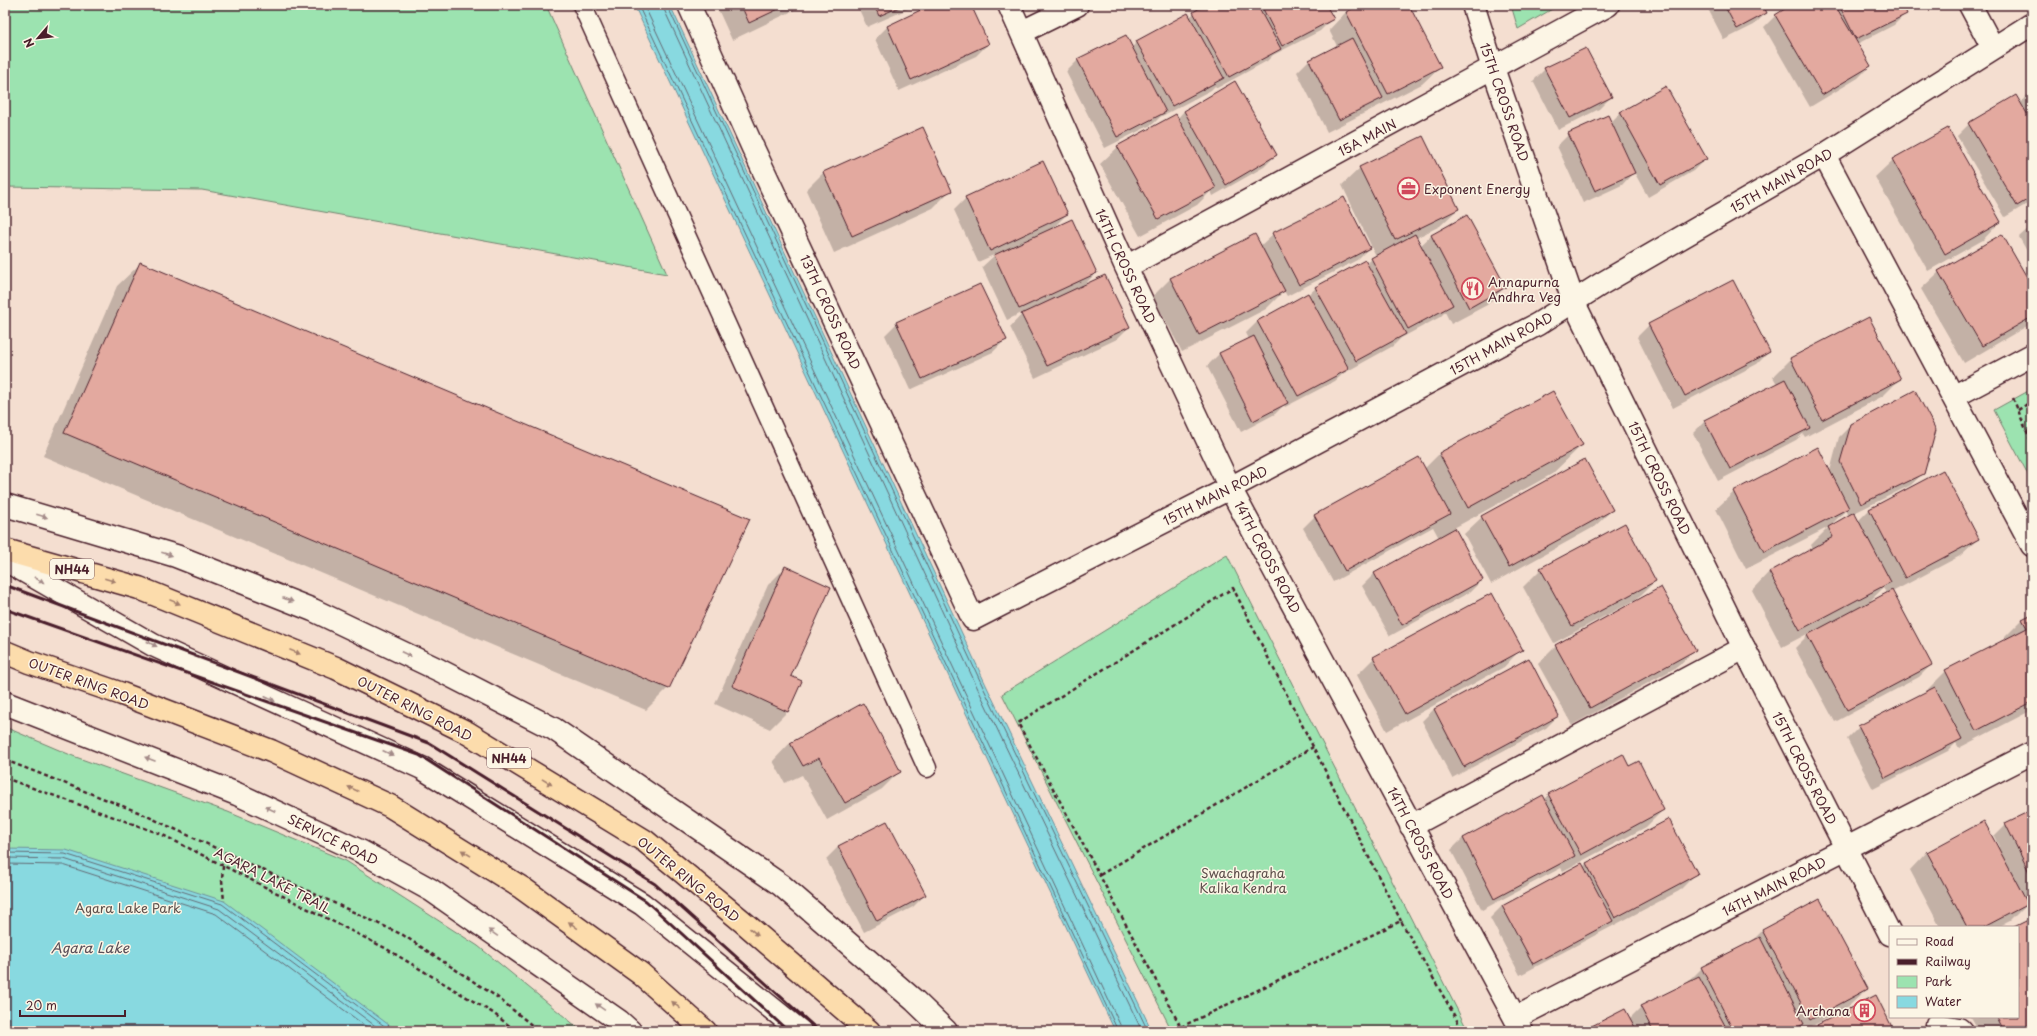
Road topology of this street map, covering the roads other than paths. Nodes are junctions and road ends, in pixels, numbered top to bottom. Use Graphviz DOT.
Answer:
graph roads {
  1 [pos="582,5"];
  2 [pos="689,5"];
  3 [pos="1009,5"];
  4 [pos="1077,5"];
  5 [pos="1473,5"];
  6 [pos="1608,5"];
  7 [pos="1970,5"];
  8 [pos="2032,24"];
  9 [pos="1022,32"];
  10 [pos="1993,48"];
  11 [pos="1493,68"];
  12 [pos="1824,155"];
  13 [pos="1126,267"];
  14 [pos="1574,303"];
  15 [pos="2032,355"];
  16 [pos="1953,397"];
  17 [pos="1230,488"];
  18 [pos="5,505"];
  19 [pos="2032,545"];
  20 [pos="5,550"];
  21 [pos="5,560"];
  22 [pos="973,619"];
  23 [pos="1744,648"];
  24 [pos="5,652"];
  25 [pos="5,703"];
  26 [pos="2032,753"];
  27 [pos="927,768"];
  28 [pos="1411,826"];
  29 [pos="1846,849"];
  30 [pos="1889,932"];
  31 [pos="1518,1024"];
  32 [pos="1935,1024"];
  33 [pos="630,1031"];
  34 [pos="705,1031"];
  35 [pos="800,1031"];
  36 [pos="868,1031"];
  37 [pos="946,1031"];
  38 [pos="1960,1031"];
  1 -- 27 [label="lane"];
  2 -- 22 [label="street, 13TH CROSS ROAD"];
  3 -- 9 [label="street, 14TH CROSS ROAD"];
  4 -- 9 [label="street"];
  5 -- 11 [label="street, 15TH CROSS ROAD"];
  6 -- 11 [label="street, 15A MAIN"];
  7 -- 10 [label="street"];
  8 -- 10 [label="street, 15TH MAIN ROAD"];
  9 -- 13 [label="street, 14TH CROSS ROAD"];
  10 -- 12 [label="street, 15TH MAIN ROAD"];
  11 -- 13 [label="street, 15A MAIN"];
  11 -- 14 [label="street, 15TH CROSS ROAD"];
  12 -- 14 [label="street, 15TH MAIN ROAD"];
  12 -- 16 [label="street"];
  13 -- 17 [label="street, 14TH CROSS ROAD"];
  14 -- 17 [label="street, 15TH MAIN ROAD"];
  14 -- 23 [label="street, 15TH CROSS ROAD"];
  15 -- 16 [label="street"];
  16 -- 19 [label="street"];
  17 -- 22 [label="street, 15TH MAIN ROAD"];
  17 -- 28 [label="street, 14TH CROSS ROAD"];
  18 -- 37 [label="street, one-way"];
  20 -- 36 [label="highway, OUTER RING ROAD / NH44, one-way"];
  21 -- 35 [label="street, one-way"];
  23 -- 28 [label="street"];
  23 -- 29 [label="street, 15TH CROSS ROAD"];
  34 -- 24 [label="highway, OUTER RING ROAD, one-way"];
  33 -- 25 [label="street, SERVICE ROAD, one-way"];
  26 -- 29 [label="street, 14TH MAIN ROAD"];
  28 -- 31 [label="street, 14TH CROSS ROAD"];
  29 -- 30 [label="street, 15TH CROSS ROAD"];
  29 -- 31 [label="street, 14TH MAIN ROAD"];
  32 -- 38 [label="street"];
}
